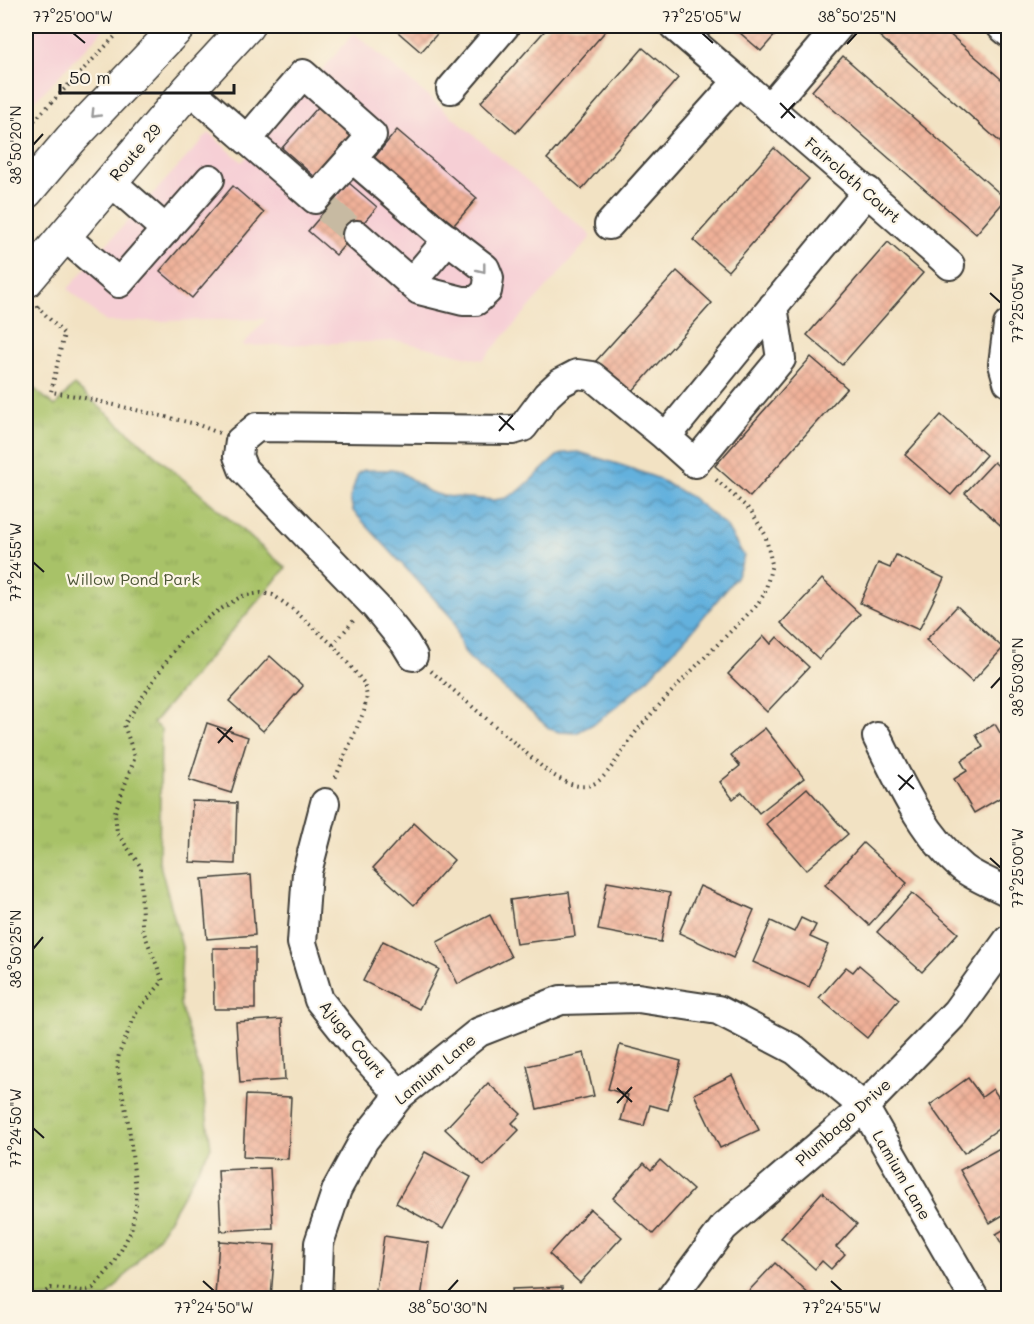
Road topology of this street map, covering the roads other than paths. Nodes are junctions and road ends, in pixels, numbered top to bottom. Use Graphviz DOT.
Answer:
graph roads {
  1 [pos="178,26"];
  2 [pos="247,26"];
  3 [pos="505,26"];
  4 [pos="674,26"];
  5 [pos="839,26"];
  6 [pos="1001,26"];
  7 [pos="1008,32"];
  8 [pos="738,81"];
  9 [pos="189,89"];
  10 [pos="451,89"];
  11 [pos="769,108"];
  12 [pos="247,140"];
  13 [pos="352,158"];
  14 [pos="210,179"];
  15 [pos="111,182"];
  16 [pos="868,191"];
  17 [pos="26,192"];
  18 [pos="609,225"];
  19 [pos="166,230"];
  20 [pos="357,235"];
  21 [pos="64,236"];
  22 [pos="443,236"];
  23 [pos="950,265"];
  24 [pos="411,283"];
  25 [pos="36,290"];
  26 [pos="772,306"];
  27 [pos="1008,325"];
  28 [pos="1008,382"];
  29 [pos="666,437"];
  30 [pos="413,656"];
  31 [pos="877,737"];
  32 [pos="325,802"];
  33 [pos="1008,892"];
  34 [pos="1008,940"];
  35 [pos="400,1095"];
  36 [pos="864,1107"];
  37 [pos="317,1299"];
  38 [pos="671,1299"];
  39 [pos="974,1299"];
  1 -- 17 [label="main road, one-way"];
  2 -- 9 [label="main road, Route 29"];
  3 -- 10 [label="street"];
  4 -- 8 [label="street, Faircloth Court"];
  5 -- 11 [label="street"];
  6 -- 7 [label="street"];
  8 -- 11 [label="street, Faircloth Court"];
  8 -- 18 [label="street"];
  9 -- 12 [label="street"];
  9 -- 15 [label="main road, Route 29"];
  11 -- 16 [label="street, Faircloth Court"];
  12 -- 13 [label="street"];
  12 -- 13 [label="street"];
  13 -- 22 [label="street"];
  14 -- 19 [label="street"];
  15 -- 19 [label="street"];
  15 -- 21 [label="main road, Route 29"];
  16 -- 23 [label="street, Faircloth Court"];
  16 -- 26 [label="street"];
  19 -- 21 [label="street"];
  20 -- 24 [label="street"];
  21 -- 25 [label="main road, Route 29"];
  22 -- 24 [label="street"];
  22 -- 24 [label="street, one-way"];
  26 -- 29 [label="street"];
  26 -- 29 [label="street"];
  27 -- 28 [label="street"];
  29 -- 30 [label="street"];
  31 -- 33 [label="street"];
  32 -- 35 [label="street, Ajuga Court"];
  34 -- 36 [label="street, Plumbago Drive"];
  35 -- 36 [label="street, Lamium Lane"];
  35 -- 37 [label="street, Lamium Lane"];
  36 -- 38 [label="street, Plumbago Drive"];
  36 -- 39 [label="street, Lamium Lane"];
}
